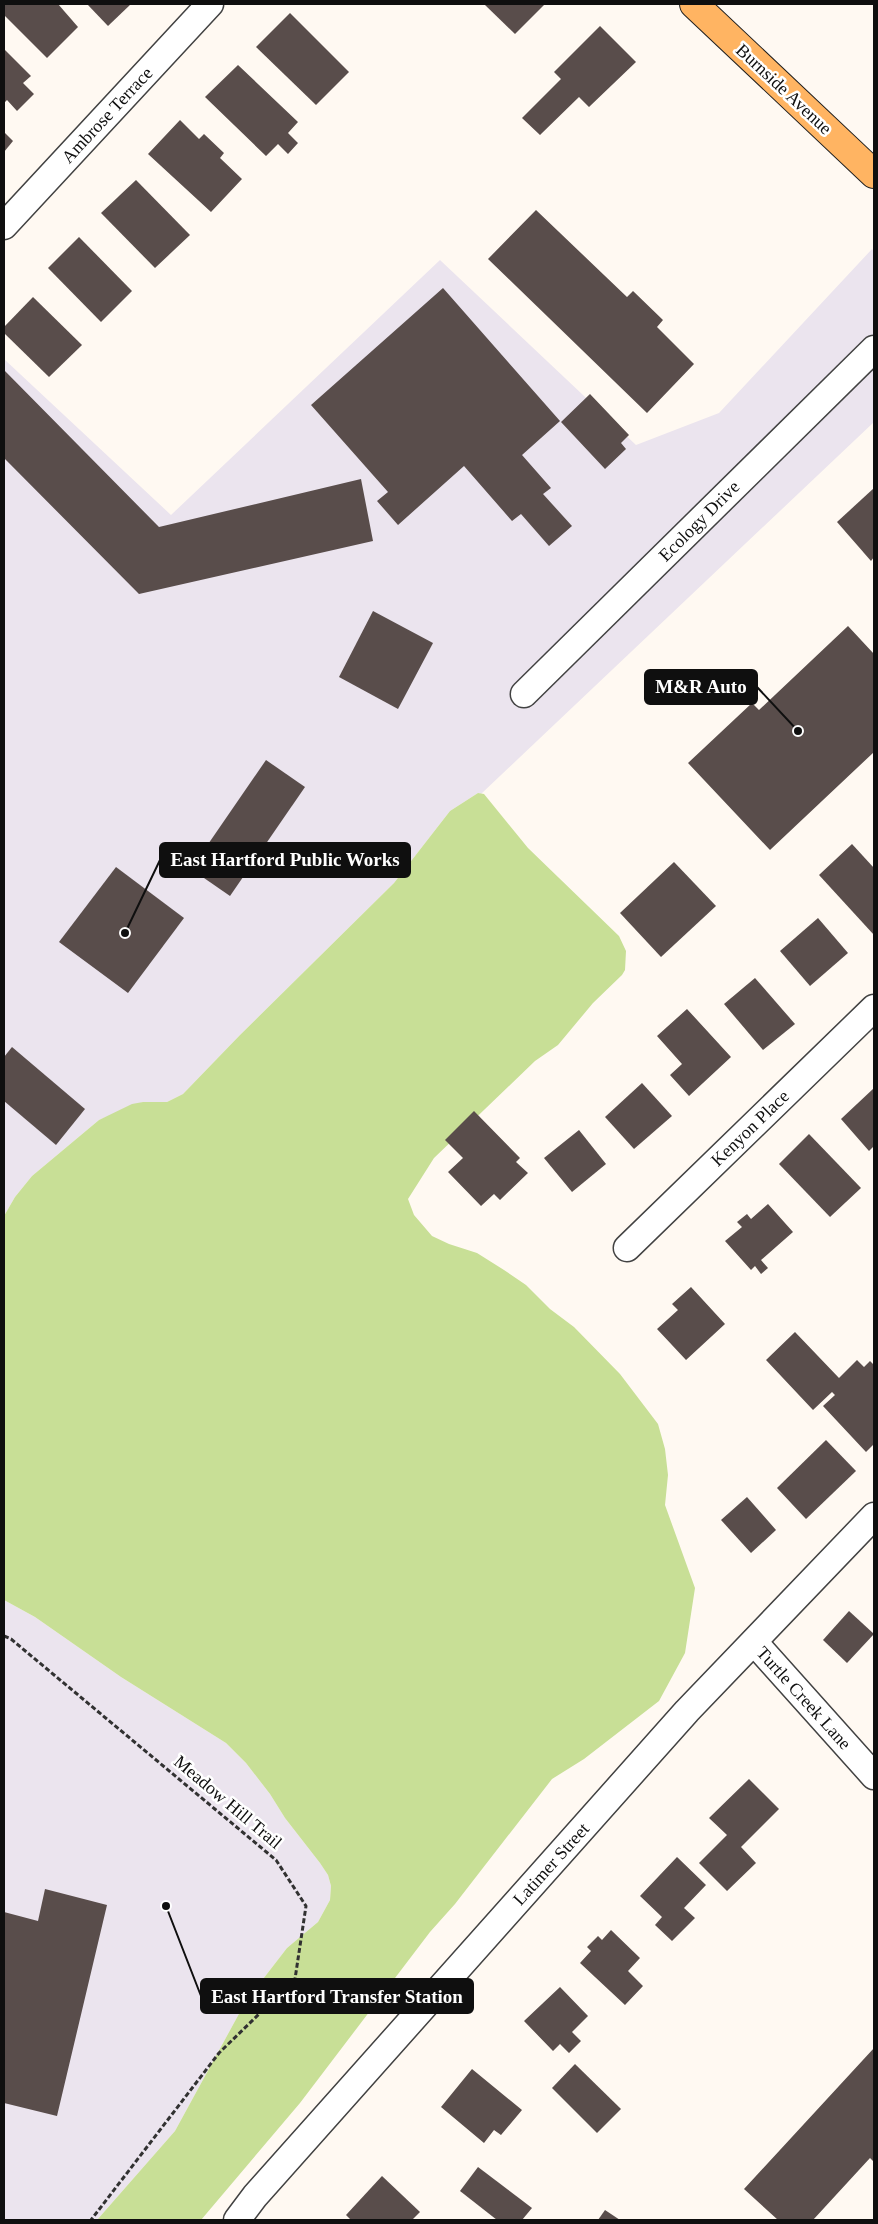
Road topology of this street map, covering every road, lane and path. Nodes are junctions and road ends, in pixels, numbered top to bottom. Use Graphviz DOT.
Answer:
graph roads {
  1 [pos="210,4"];
  2 [pos="694,4"];
  3 [pos="874,174"];
  4 [pos="4,226"];
  5 [pos="874,349"];
  6 [pos="524,694"];
  7 [pos="874,1008"];
  8 [pos="626,1248"];
  9 [pos="874,1516"];
  10 [pos="4,1636"];
  11 [pos="754,1642"];
  12 [pos="874,1776"];
  13 [pos="91,2220"];
  14 [pos="237,2220"];
  1 -- 4 [label="street, Ambrose Terrace"];
  2 -- 3 [label="main road, Burnside Avenue"];
  5 -- 6 [label="street, Ecology Drive"];
  7 -- 8 [label="street, Kenyon Place"];
  9 -- 11 [label="street, Latimer Street"];
  10 -- 13 [label="path, Meadow Hill Trail"];
  11 -- 12 [label="street, Turtle Creek Lane"];
  11 -- 14 [label="street, Latimer Street"];
}
